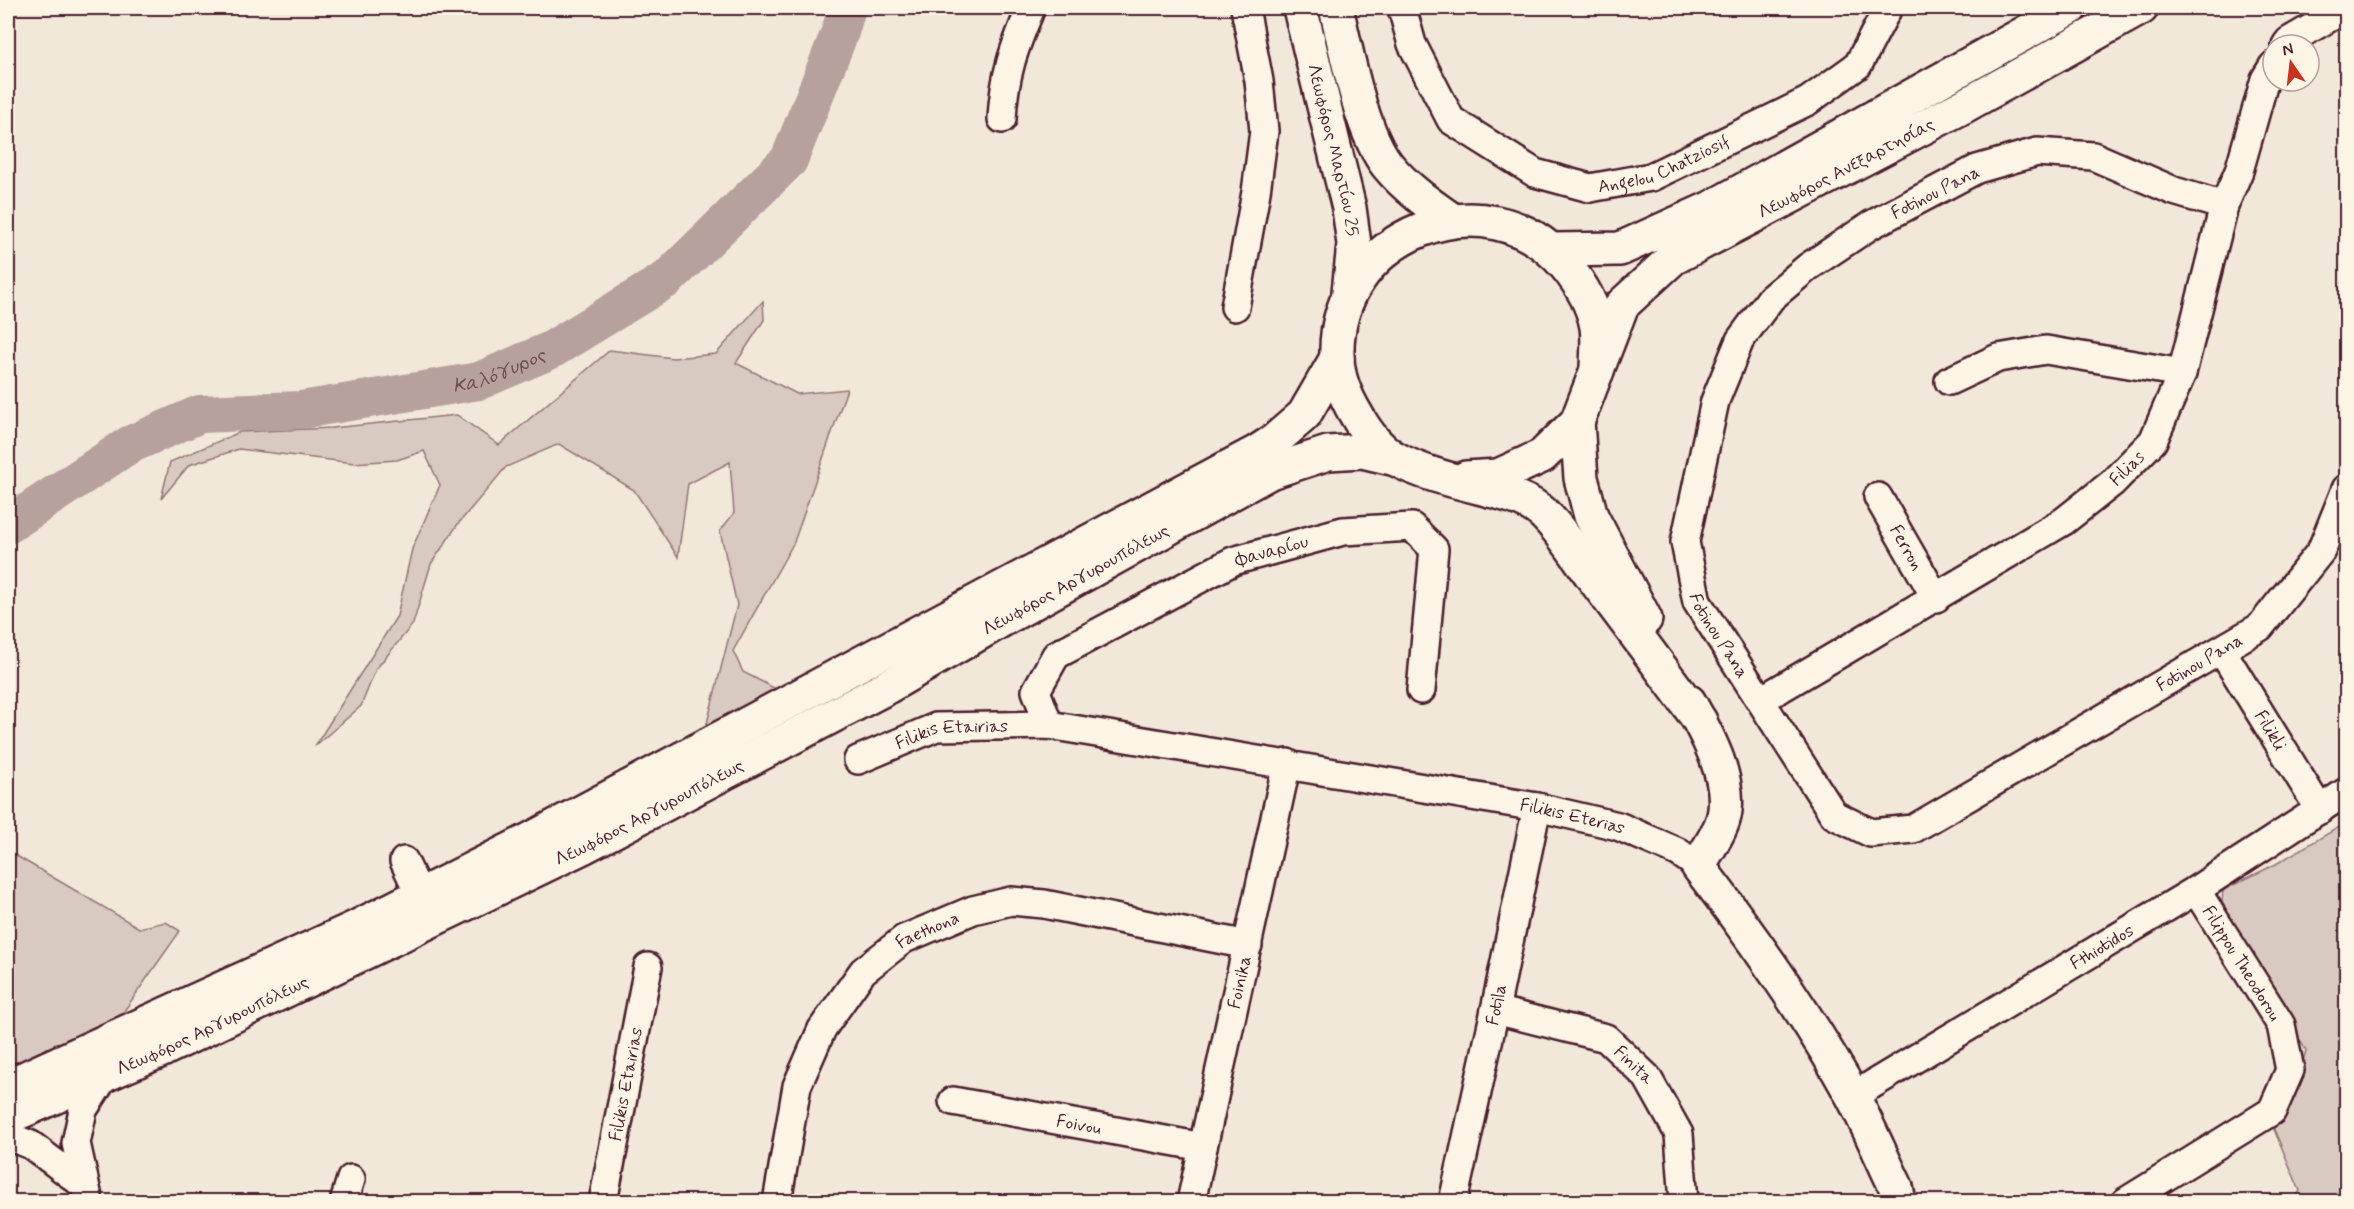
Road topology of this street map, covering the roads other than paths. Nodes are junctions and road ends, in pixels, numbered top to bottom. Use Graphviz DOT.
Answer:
graph roads {
  1 [pos="1031,8"];
  2 [pos="1245,8"];
  3 [pos="1300,8"];
  4 [pos="1336,8"];
  5 [pos="1401,8"];
  6 [pos="1888,8"];
  7 [pos="2070,8"];
  8 [pos="2141,8"];
  9 [pos="2346,8"];
  10 [pos="2301,33"];
  11 [pos="2261,93"];
  12 [pos="1002,119"];
  13 [pos="2224,206"];
  14 [pos="1452,220"];
  15 [pos="1553,250"];
  16 [pos="1349,294"];
  17 [pos="1235,308"];
  18 [pos="1336,358"];
  19 [pos="1597,371"];
  20 [pos="2182,373"];
  21 [pos="1949,381"];
  22 [pos="1576,422"];
  23 [pos="1396,459"];
  24 [pos="1263,462"];
  25 [pos="1449,479"];
  26 [pos="2346,489"];
  27 [pos="1878,497"];
  28 [pos="1936,598"];
  29 [pos="2222,651"];
  30 [pos="1421,690"];
  31 [pos="1761,700"];
  32 [pos="1700,721"];
  33 [pos="1049,725"];
  34 [pos="858,760"];
  35 [pos="1287,763"];
  36 [pos="2346,792"];
  37 [pos="1537,807"];
  38 [pos="2320,810"];
  39 [pos="404,861"];
  40 [pos="1698,866"];
  41 [pos="2196,890"];
  42 [pos="420,895"];
  43 [pos="1248,945"];
  44 [pos="648,967"];
  45 [pos="1495,1010"];
  46 [pos="107,1073"];
  47 [pos="8,1086"];
  48 [pos="1852,1096"];
  49 [pos="953,1101"];
  50 [pos="8,1117"];
  51 [pos="8,1136"];
  52 [pos="1203,1147"];
  53 [pos="86,1193"];
  54 [pos="603,1202"];
  55 [pos="777,1202"];
  56 [pos="1191,1202"];
  57 [pos="1453,1202"];
  58 [pos="1684,1202"];
  59 [pos="1899,1202"];
  60 [pos="2125,1202"];
  1 -- 12 [label="street"];
  2 -- 17 [label="street"];
  3 -- 16 [label="main road, Λεωφόρος Μαρτίου 25"];
  4 -- 14 [label="main road, Λεωφόρος Μαρτίου 25"];
  5 -- 6 [label="street, Angelou Chatziosif"];
  7 -- 15 [label="main road, Λεωφόρος Ανεξαρτησίας"];
  8 -- 19 [label="main road, Λεωφόρος Ανεξαρτησίας"];
  9 -- 10 [label="street"];
  11 -- 13 [label="street, Filias"];
  13 -- 20 [label="street, Filias"];
  13 -- 31 [label="street, Fotinou Pana"];
  14 -- 15 [label="main road"];
  14 -- 16 [label="main road"];
  15 -- 19 [label="main road"];
  16 -- 18 [label="main road"];
  18 -- 23 [label="main road"];
  18 -- 24 [label="main road"];
  19 -- 22 [label="main road, Λεωφόρος Ανεξαρτησίας"];
  20 -- 21 [label="street"];
  20 -- 28 [label="street, Filias"];
  22 -- 25 [label="main road"];
  22 -- 32 [label="main road"];
  23 -- 24 [label="main road"];
  23 -- 25 [label="main road"];
  24 -- 42 [label="main road, Λεωφόρος Αργυρουπόλεως"];
  24 -- 46 [label="main road, Λεωφόρος Αργυρουπόλεως"];
  25 -- 32 [label="main road"];
  26 -- 29 [label="street, Fotinou Pana"];
  27 -- 28 [label="street, Ferron"];
  28 -- 31 [label="street, Filias"];
  29 -- 31 [label="street, Fotinou Pana"];
  29 -- 38 [label="street, Filikli"];
  30 -- 33 [label="street, Φαναρίου"];
  32 -- 40 [label="main road"];
  33 -- 34 [label="street, Filikis Etairias"];
  33 -- 35 [label="street, Filikis Eterias"];
  35 -- 37 [label="street, Filikis Eterias"];
  35 -- 43 [label="street, Foinika"];
  36 -- 38 [label="street, Fthiotidos"];
  37 -- 40 [label="street, Filikis Eterias"];
  37 -- 45 [label="street, Fotila"];
  38 -- 41 [label="street, Fthiotidos"];
  39 -- 42 [label="street"];
  40 -- 48 [label="main road, Filikis Eterias"];
  41 -- 48 [label="street, Fthiotidos"];
  41 -- 60 [label="street, Filippou Theodorou"];
  42 -- 47 [label="main road, Λεωφόρος Αργυρουπόλεως"];
  43 -- 52 [label="street, Foinika"];
  43 -- 55 [label="street, Faethona"];
  44 -- 54 [label="street, Filikis Etairias"];
  45 -- 57 [label="street, Fotila"];
  45 -- 58 [label="street, Finita"];
  46 -- 50 [label="main road, Λεωφόρος Αργυρουπόλεως"];
  46 -- 53 [label="street"];
  48 -- 59 [label="main road, Filikis Eterias"];
  49 -- 52 [label="street, Foivou"];
  51 -- 53 [label="street"];
  52 -- 56 [label="street, Foinika"];
}
